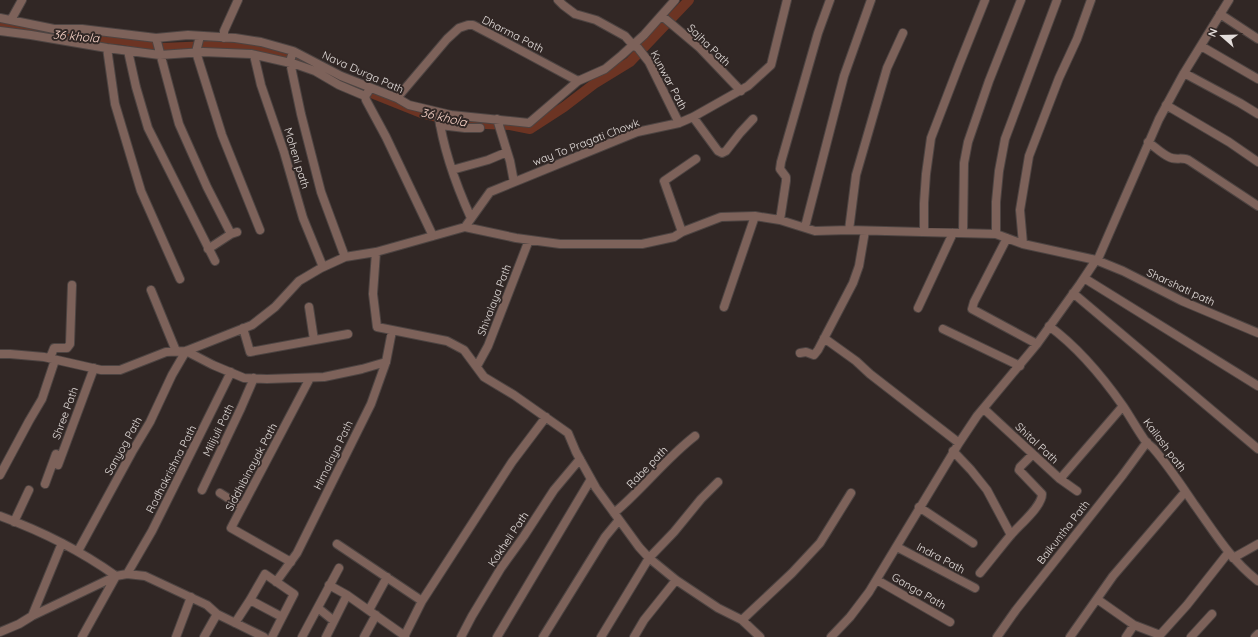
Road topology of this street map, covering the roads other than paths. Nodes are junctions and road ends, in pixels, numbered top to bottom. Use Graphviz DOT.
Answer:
graph roads {
  1 [pos="22,0"];
  2 [pos="238,0"];
  3 [pos="558,0"];
  4 [pos="675,0"];
  5 [pos="787,0"];
  6 [pos="830,0"];
  7 [pos="871,0"];
  8 [pos="985,0"];
  9 [pos="1021,0"];
  10 [pos="1057,0"];
  11 [pos="1091,0"];
  12 [pos="1229,0"];
  13 [pos="1220,14"];
  14 [pos="662,16"];
  15 [pos="0,18"];
  16 [pos="11,20"];
  17 [pos="0,30"];
  18 [pos="903,33"];
  19 [pos="200,36"];
  20 [pos="156,38"];
  21 [pos="224,38"];
  22 [pos="1258,39"];
  23 [pos="633,44"];
  24 [pos="1201,46"];
  25 [pos="107,48"];
  26 [pos="128,51"];
  27 [pos="293,51"];
  28 [pos="196,52"];
  29 [pos="160,55"];
  30 [pos="254,55"];
  31 [pos="290,62"];
  32 [pos="1184,73"];
  33 [pos="1258,79"];
  34 [pos="578,81"];
  35 [pos="370,87"];
  36 [pos="741,91"];
  37 [pos="365,96"];
  38 [pos="397,98"];
  39 [pos="1166,105"];
  40 [pos="438,112"];
  41 [pos="1258,114"];
  42 [pos="693,117"];
  43 [pos="497,119"];
  44 [pos="753,119"];
  45 [pos="679,122"];
  46 [pos="440,125"];
  47 [pos="480,128"];
  48 [pos="1148,142"];
  49 [pos="508,152"];
  50 [pos="696,160"];
  51 [pos="1258,162"];
  52 [pos="452,170"];
  53 [pos="514,182"];
  54 [pos="1258,206"];
  55 [pos="755,216"];
  56 [pos="471,218"];
  57 [pos="780,220"];
  58 [pos="465,227"];
  59 [pos="805,227"];
  60 [pos="260,230"];
  61 [pos="849,230"];
  62 [pos="865,231"];
  63 [pos="682,232"];
  64 [pos="924,232"];
  65 [pos="953,233"];
  66 [pos="963,233"];
  67 [pos="996,234"];
  68 [pos="433,236"];
  69 [pos="1007,238"];
  70 [pos="529,240"];
  71 [pos="1023,244"];
  72 [pos="208,249"];
  73 [pos="376,252"];
  74 [pos="345,257"];
  75 [pos="1096,260"];
  76 [pos="215,261"];
  77 [pos="323,267"];
  78 [pos="1084,278"];
  79 [pos="180,279"];
  80 [pos="72,285"];
  81 [pos="151,290"];
  82 [pos="1073,293"];
  83 [pos="309,307"];
  84 [pos="724,307"];
  85 [pos="918,308"];
  86 [pos="1049,326"];
  87 [pos="243,328"];
  88 [pos="943,329"];
  89 [pos="392,331"];
  90 [pos="1258,333"];
  91 [pos="348,334"];
  92 [pos="824,338"];
  93 [pos="314,340"];
  94 [pos="1037,344"];
  95 [pos="176,351"];
  96 [pos="186,351"];
  97 [pos="800,353"];
  98 [pos="0,354"];
  99 [pos="53,359"];
  100 [pos="386,362"];
  101 [pos="477,366"];
  102 [pos="1020,366"];
  103 [pos="94,368"];
  104 [pos="231,372"];
  105 [pos="254,378"];
  106 [pos="310,378"];
  107 [pos="1258,386"];
  108 [pos="1123,406"];
  109 [pos="984,409"];
  110 [pos="546,417"];
  111 [pos="695,436"];
  112 [pos="958,442"];
  113 [pos="1147,442"];
  114 [pos="1258,449"];
  115 [pos="953,451"];
  116 [pos="62,453"];
  117 [pos="1033,454"];
  118 [pos="580,459"];
  119 [pos="58,465"];
  120 [pos="0,475"];
  121 [pos="591,479"];
  122 [pos="1060,479"];
  123 [pos="718,482"];
  124 [pos="45,484"];
  125 [pos="29,490"];
  126 [pos="202,490"];
  127 [pos="1077,492"];
  128 [pos="1185,492"];
  129 [pos="220,493"];
  130 [pos="850,493"];
  131 [pos="242,507"];
  132 [pos="919,507"];
  133 [pos="614,513"];
  134 [pos="0,516"];
  135 [pos="619,520"];
  136 [pos="14,522"];
  137 [pos="1011,535"];
  138 [pos="62,543"];
  139 [pos="973,543"];
  140 [pos="337,544"];
  141 [pos="1258,544"];
  142 [pos="897,546"];
  143 [pos="78,551"];
  144 [pos="1231,556"];
  145 [pos="649,558"];
  146 [pos="291,562"];
  147 [pos="339,568"];
  148 [pos="980,573"];
  149 [pos="127,574"];
  150 [pos="116,576"];
  151 [pos="387,576"];
  152 [pos="676,580"];
  153 [pos="877,580"];
  154 [pos="1258,581"];
  155 [pos="276,582"];
  156 [pos="329,585"];
  157 [pos="976,588"];
  158 [pos="347,595"];
  159 [pos="191,597"];
  160 [pos="1097,599"];
  161 [pos="250,600"];
  162 [pos="422,601"];
  163 [pos="318,608"];
  164 [pos="372,612"];
  165 [pos="217,614"];
  166 [pos="1212,614"];
  167 [pos="32,616"];
  168 [pos="282,617"];
  169 [pos="742,620"];
  170 [pos="334,621"];
  171 [pos="235,622"];
  172 [pos="950,622"];
  173 [pos="1134,625"];
  174 [pos="0,632"];
  175 [pos="1258,634"];
  176 [pos="305,636"];
  177 [pos="404,636"];
  178 [pos="998,636"];
  179 [pos="1161,636"];
  180 [pos="82,637"];
  181 [pos="176,637"];
  182 [pos="204,637"];
  183 [pos="264,637"];
  184 [pos="272,637"];
  185 [pos="326,637"];
  186 [pos="364,637"];
  187 [pos="461,637"];
  188 [pos="497,637"];
  189 [pos="543,637"];
  190 [pos="602,637"];
  191 [pos="634,637"];
  192 [pos="760,637"];
  193 [pos="831,637"];
  194 [pos="1070,637"];
  195 [pos="1126,637"];
  196 [pos="1191,637"];
  197 [pos="1255,637"];
  1 -- 16 [label="street"];
  2 -- 21 [label="street"];
  3 -- 23 [label="street, Kunwar Path"];
  4 -- 14 [label="street, Nava Durga Path"];
  5 -- 36 [label="street, way To Pragati Chowk"];
  6 -- 57 [label="street"];
  7 -- 59 [label="street"];
  8 -- 64 [label="street"];
  9 -- 66 [label="street"];
  10 -- 67 [label="street"];
  11 -- 71 [label="street"];
  12 -- 13 [label="street"];
  13 -- 22 [label="street"];
  13 -- 24 [label="street"];
  14 -- 23 [label="street, Nava Durga Path"];
  14 -- 36 [label="street, Sajha Path"];
  15 -- 16 [label="street, Nava Durga Path"];
  16 -- 20 [label="street, Nava Durga Path"];
  17 -- 25 [label="street"];
  18 -- 61 [label="street"];
  19 -- 20 [label="street, Nava Durga Path"];
  19 -- 21 [label="street, Nava Durga Path"];
  19 -- 28 [label="street"];
  20 -- 29 [label="street"];
  21 -- 27 [label="street, Nava Durga Path"];
  23 -- 34 [label="street, Nava Durga Path"];
  23 -- 45 [label="street, Kunwar Path"];
  24 -- 32 [label="street"];
  24 -- 33 [label="street"];
  25 -- 26 [label="street"];
  25 -- 79 [label="street"];
  26 -- 29 [label="street"];
  26 -- 72 [label="street"];
  27 -- 31 [label="street"];
  27 -- 35 [label="street, Nava Durga Path"];
  28 -- 29 [label="street"];
  28 -- 30 [label="street"];
  28 -- 60 [label="street"];
  29 -- 72 [label="street"];
  30 -- 31 [label="street"];
  30 -- 77 [label="street, Moheni path"];
  31 -- 37 [label="street"];
  31 -- 74 [label="street"];
  32 -- 39 [label="street"];
  32 -- 41 [label="street"];
  34 -- 38 [label="street, Dharma Path"];
  34 -- 43 [label="street, Nava Durga Path"];
  35 -- 37 [label="street"];
  35 -- 38 [label="street, Nava Durga Path"];
  36 -- 42 [label="street, way To Pragati Chowk"];
  37 -- 68 [label="street"];
  38 -- 40 [label="street, Nava Durga Path"];
  39 -- 48 [label="street"];
  39 -- 51 [label="street"];
  40 -- 43 [label="street, Nava Durga Path"];
  40 -- 46 [label="street"];
  42 -- 44 [label="street"];
  42 -- 45 [label="street, way To Pragati Chowk"];
  43 -- 49 [label="street"];
  45 -- 53 [label="street, way To Pragati Chowk"];
  46 -- 47 [label="street"];
  46 -- 52 [label="street"];
  48 -- 54 [label="street"];
  48 -- 75 [label="street"];
  49 -- 52 [label="street"];
  49 -- 53 [label="street"];
  50 -- 63 [label="street"];
  52 -- 56 [label="street"];
  53 -- 56 [label="street, way To Pragati Chowk"];
  55 -- 57 [label="street, Sharshati path"];
  55 -- 63 [label="street, Sharshati path"];
  55 -- 84 [label="street"];
  56 -- 58 [label="street, way To Pragati Chowk"];
  57 -- 59 [label="street, Sharshati path"];
  58 -- 68 [label="street"];
  58 -- 70 [label="street, Sharshati path"];
  59 -- 61 [label="street, Sharshati path"];
  61 -- 62 [label="street, Sharshati path"];
  62 -- 64 [label="street, Sharshati path"];
  62 -- 92 [label="street"];
  63 -- 70 [label="street, Sharshati path"];
  64 -- 65 [label="street, Sharshati path"];
  65 -- 66 [label="street, Sharshati path"];
  65 -- 85 [label="street"];
  66 -- 67 [label="street, Sharshati path"];
  67 -- 69 [label="street, Sharshati path"];
  68 -- 73 [label="street"];
  69 -- 71 [label="street, Sharshati path"];
  69 -- 94 [label="street"];
  70 -- 101 [label="street, Shivalaya Path"];
  71 -- 75 [label="street, Sharshati path"];
  72 -- 76 [label="street"];
  73 -- 74 [label="street"];
  73 -- 89 [label="street"];
  74 -- 77 [label="street"];
  75 -- 78 [label="street"];
  75 -- 90 [label="street, Sharshati path"];
  77 -- 87 [label="street"];
  78 -- 82 [label="street"];
  78 -- 107 [label="street"];
  80 -- 99 [label="street"];
  81 -- 95 [label="street"];
  82 -- 86 [label="street"];
  82 -- 114 [label="street"];
  83 -- 93 [label="street"];
  86 -- 94 [label="street"];
  86 -- 108 [label="street, Kailash path"];
  87 -- 93 [label="street"];
  87 -- 96 [label="street"];
  88 -- 102 [label="street"];
  89 -- 100 [label="street, Himalaya Path"];
  89 -- 101 [label="street"];
  91 -- 93 [label="street"];
  92 -- 97 [label="street"];
  92 -- 112 [label="street"];
  94 -- 102 [label="street"];
  95 -- 96 [label="street"];
  95 -- 103 [label="street"];
  96 -- 104 [label="street"];
  96 -- 143 [label="street, Sanyog Path"];
  98 -- 99 [label="street"];
  99 -- 103 [label="street"];
  99 -- 120 [label="street"];
  100 -- 106 [label="street"];
  100 -- 146 [label="street, Himalaya Path"];
  101 -- 110 [label="street"];
  102 -- 109 [label="street"];
  103 -- 116 [label="street, Shree Path"];
  104 -- 105 [label="street"];
  104 -- 149 [label="street, Radhakrishna Path"];
  105 -- 106 [label="street"];
  105 -- 126 [label="street, Milijuli Path"];
  106 -- 131 [label="street, Siddhibinayak Path"];
  108 -- 113 [label="street, Kailash path"];
  108 -- 122 [label="street"];
  109 -- 112 [label="street"];
  109 -- 117 [label="street, Shital Path"];
  110 -- 118 [label="street"];
  110 -- 162 [label="street"];
  111 -- 133 [label="street, Rabe path"];
  112 -- 115 [label="street"];
  113 -- 128 [label="street, Kailash path"];
  113 -- 178 [label="street, Baikuntha Path"];
  115 -- 132 [label="street"];
  115 -- 137 [label="street"];
  116 -- 119 [label="street, Shree Path"];
  116 -- 124 [label="street"];
  117 -- 122 [label="street, Shital Path"];
  117 -- 137 [label="street"];
  118 -- 121 [label="street"];
  118 -- 187 [label="street, Kokheli Path"];
  121 -- 133 [label="street"];
  121 -- 188 [label="street"];
  122 -- 127 [label="street, Shital Path"];
  123 -- 145 [label="street"];
  125 -- 136 [label="street"];
  128 -- 144 [label="street, Kailash path"];
  128 -- 160 [label="street"];
  129 -- 131 [label="street"];
  130 -- 169 [label="street"];
  131 -- 146 [label="street, Siddhibinayak Path"];
  132 -- 139 [label="street"];
  132 -- 142 [label="street"];
  133 -- 135 [label="street"];
  134 -- 136 [label="street"];
  135 -- 145 [label="street"];
  135 -- 189 [label="street"];
  136 -- 138 [label="street"];
  137 -- 148 [label="street"];
  138 -- 143 [label="street"];
  138 -- 167 [label="street"];
  140 -- 151 [label="street"];
  141 -- 144 [label="street"];
  142 -- 153 [label="street"];
  142 -- 157 [label="street, Indra Path"];
  143 -- 150 [label="street"];
  144 -- 154 [label="street, Kailash path"];
  144 -- 179 [label="street"];
  145 -- 152 [label="street"];
  145 -- 190 [label="street"];
  146 -- 155 [label="street, Himalaya Path"];
  147 -- 156 [label="street"];
  149 -- 150 [label="street"];
  149 -- 159 [label="street"];
  150 -- 167 [label="street"];
  150 -- 180 [label="street"];
  151 -- 162 [label="street"];
  151 -- 164 [label="street"];
  152 -- 169 [label="street"];
  152 -- 191 [label="street"];
  153 -- 172 [label="street, Ganga Path"];
  153 -- 193 [label="street"];
  155 -- 161 [label="street"];
  155 -- 168 [label="street"];
  156 -- 158 [label="street"];
  156 -- 163 [label="street"];
  158 -- 164 [label="street"];
  158 -- 170 [label="street"];
  159 -- 165 [label="street"];
  159 -- 181 [label="street"];
  160 -- 173 [label="street"];
  160 -- 194 [label="street"];
  161 -- 168 [label="street"];
  161 -- 171 [label="street"];
  162 -- 177 [label="street"];
  163 -- 170 [label="street"];
  163 -- 176 [label="street"];
  164 -- 177 [label="street"];
  164 -- 186 [label="street"];
  165 -- 171 [label="street"];
  165 -- 182 [label="street"];
  166 -- 196 [label="street"];
  167 -- 174 [label="street"];
  168 -- 184 [label="street"];
  169 -- 192 [label="street"];
  170 -- 185 [label="street"];
  171 -- 183 [label="street"];
  173 -- 179 [label="street"];
  173 -- 195 [label="street"];
  175 -- 197 [label="street"];
}
